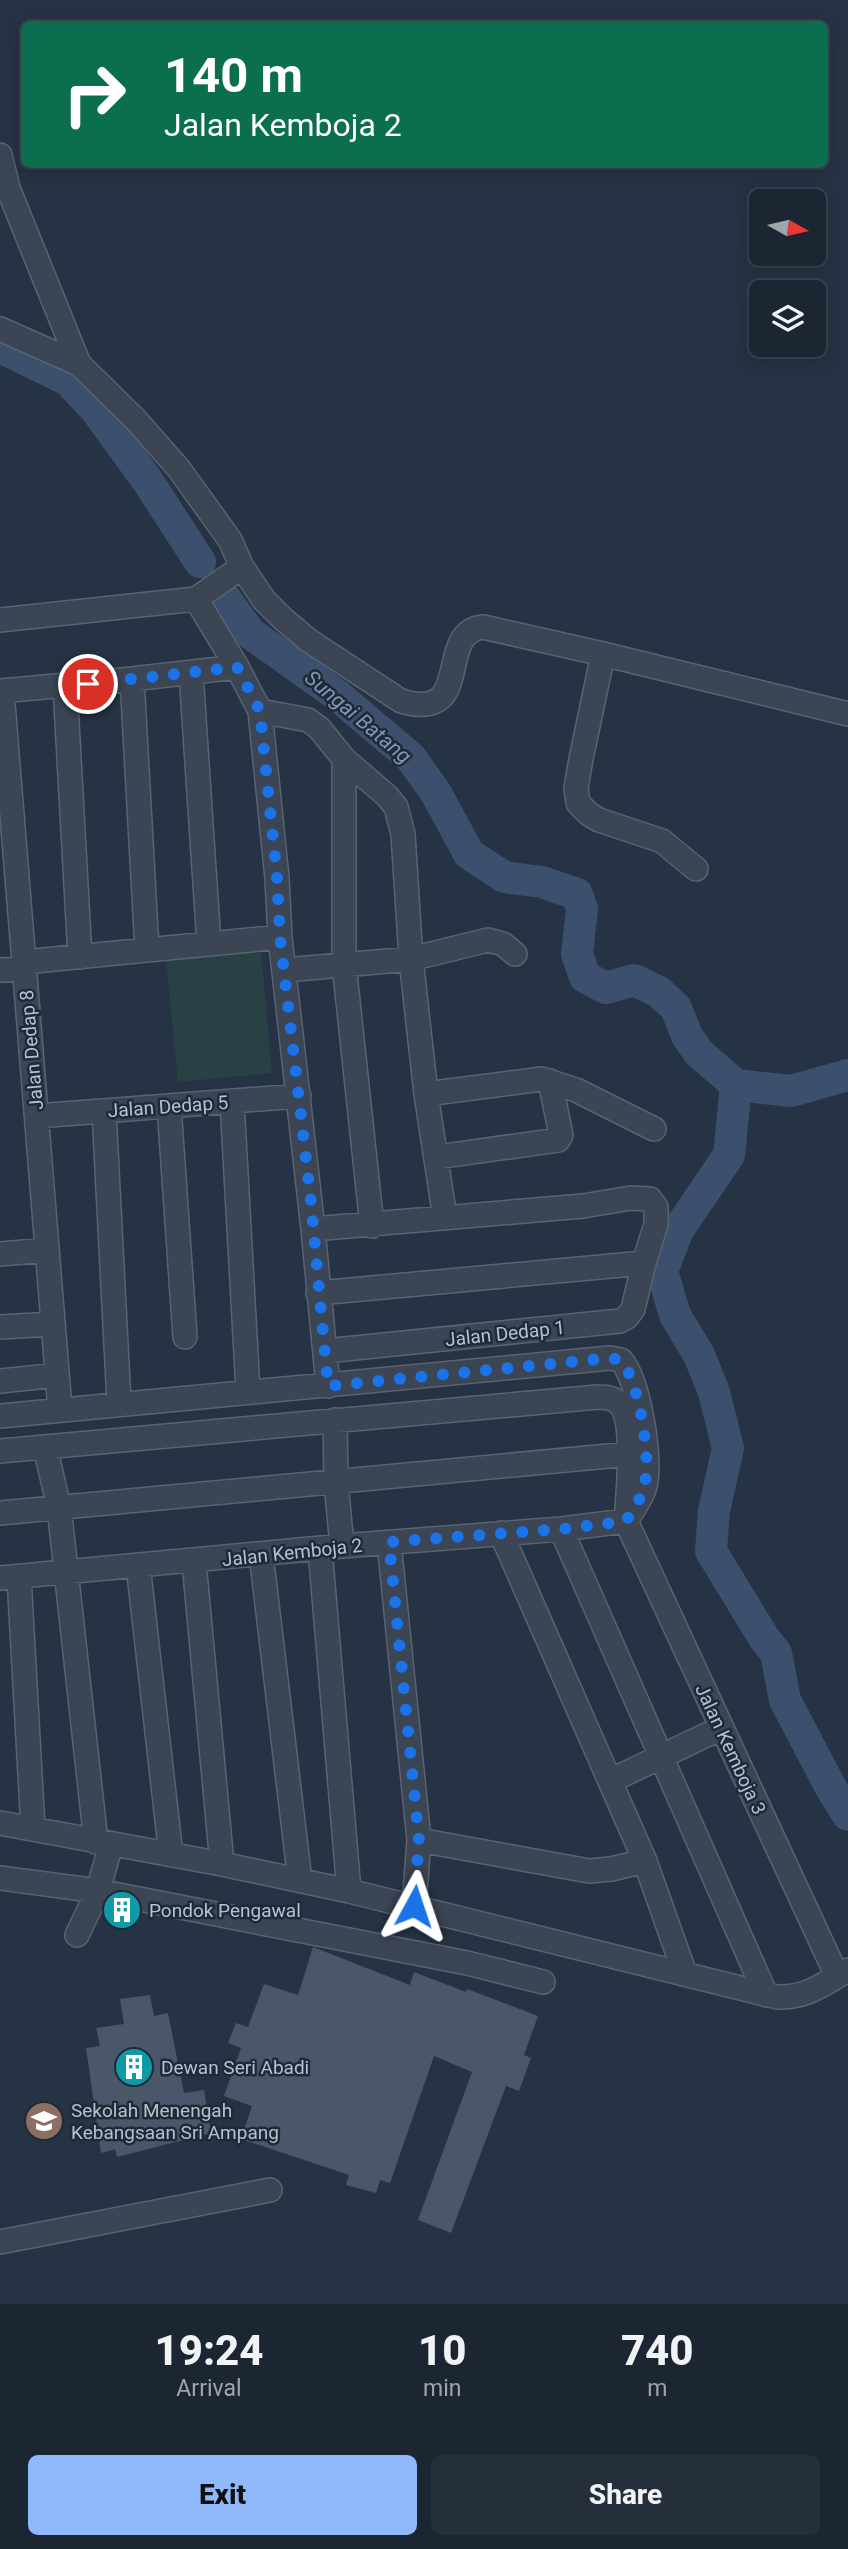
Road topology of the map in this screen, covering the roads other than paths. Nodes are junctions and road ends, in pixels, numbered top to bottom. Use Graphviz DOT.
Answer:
graph roads {
  1 [pos="0,155"];
  2 [pos="0,329"];
  3 [pos="79,364"];
  4 [pos="242,568"];
  5 [pos="196,599"];
  6 [pos="0,620"];
  7 [pos="603,654"];
  8 [pos="237,667"];
  9 [pos="191,673"];
  10 [pos="132,680"];
  11 [pos="65,686"];
  12 [pos="1,691"];
  13 [pos="260,711"];
  14 [pos="848,714"];
  15 [pos="344,759"];
  16 [pos="696,869"];
  17 [pos="280,937"];
  18 [pos="209,944"];
  19 [pos="147,950"];
  20 [pos="515,954"];
  21 [pos="80,957"];
  22 [pos="411,958"];
  23 [pos="344,964"];
  24 [pos="24,966"];
  25 [pos="0,970"];
  26 [pos="285,970"];
  27 [pos="550,1081"];
  28 [pos="426,1094"];
  29 [pos="299,1096"];
  30 [pos="232,1101"];
  31 [pos="169,1106"];
  32 [pos="104,1111"];
  33 [pos="37,1116"];
  34 [pos="654,1129"];
  35 [pos="437,1157"];
  36 [pos="445,1218"];
  37 [pos="372,1226"];
  38 [pos="313,1229"];
  39 [pos="47,1250"];
  40 [pos="0,1254"];
  41 [pos="644,1263"];
  42 [pos="318,1293"];
  43 [pos="53,1324"];
  44 [pos="0,1327"];
  45 [pos="185,1337"];
  46 [pos="325,1351"];
  47 [pos="57,1375"];
  48 [pos="0,1381"];
  49 [pos="328,1386"];
  50 [pos="248,1391"];
  51 [pos="119,1403"];
  52 [pos="60,1409"];
  53 [pos="0,1416"];
  54 [pos="335,1420"];
  55 [pos="45,1447"];
  56 [pos="0,1451"];
  57 [pos="630,1454"];
  58 [pos="337,1482"];
  59 [pos="58,1507"];
  60 [pos="0,1513"];
  61 [pos="626,1521"];
  62 [pos="561,1529"];
  63 [pos="502,1533"];
  64 [pos="389,1542"];
  65 [pos="331,1547"];
  66 [pos="261,1554"];
  67 [pos="194,1562"];
  68 [pos="138,1565"];
  69 [pos="66,1572"];
  70 [pos="9,1578"];
  71 [pos="721,1728"];
  72 [pos="660,1757"];
  73 [pos="610,1781"];
  74 [pos="0,1824"];
  75 [pos="33,1829"];
  76 [pos="419,1840"];
  77 [pos="104,1843"];
  78 [pos="170,1855"];
  79 [pos="645,1861"];
  80 [pos="222,1864"];
  81 [pos="0,1878"];
  82 [pos="300,1881"];
  83 [pos="98,1891"];
  84 [pos="349,1891"];
  85 [pos="414,1906"];
  86 [pos="77,1935"];
  87 [pos="843,1973"];
  88 [pos="685,1974"];
  89 [pos="543,1982"];
  90 [pos="766,1994"];
  91 [pos="270,2190"];
  92 [pos="0,2242"];
  1 -- 3 [label="street"];
  2 -- 3 [label="street"];
  3 -- 4 [label="street"];
  4 -- 5 [label="street"];
  4 -- 7 [label="street"];
  5 -- 6 [label="street"];
  5 -- 8 [label="street"];
  7 -- 14 [label="street"];
  7 -- 16 [label="street"];
  8 -- 9 [label="street"];
  8 -- 13 [label="street"];
  9 -- 10 [label="street"];
  9 -- 18 [label="street"];
  10 -- 11 [label="street"];
  10 -- 19 [label="street"];
  11 -- 12 [label="street"];
  11 -- 21 [label="street"];
  12 -- 24 [label="street, Jalan Dedap 8"];
  13 -- 15 [label="street"];
  13 -- 17 [label="street"];
  15 -- 22 [label="street"];
  15 -- 23 [label="street"];
  17 -- 18 [label="street"];
  17 -- 26 [label="street"];
  18 -- 19 [label="street"];
  19 -- 21 [label="street"];
  20 -- 22 [label="street"];
  21 -- 24 [label="street"];
  22 -- 23 [label="street"];
  22 -- 28 [label="street"];
  23 -- 26 [label="street"];
  23 -- 37 [label="street"];
  24 -- 25 [label="street"];
  24 -- 33 [label="street, Jalan Dedap 8"];
  26 -- 29 [label="street"];
  27 -- 28 [label="street"];
  27 -- 34 [label="street"];
  27 -- 35 [label="street"];
  28 -- 35 [label="street"];
  29 -- 30 [label="street, Jalan Dedap 5"];
  29 -- 38 [label="street"];
  30 -- 31 [label="street, Jalan Dedap 5"];
  30 -- 50 [label="street"];
  31 -- 32 [label="street, Jalan Dedap 5"];
  31 -- 45 [label="street"];
  32 -- 33 [label="street, Jalan Dedap 5"];
  32 -- 51 [label="street"];
  33 -- 39 [label="street, Jalan Dedap 8"];
  35 -- 36 [label="street"];
  36 -- 37 [label="street"];
  36 -- 41 [label="street, Jalan Dedap 1"];
  37 -- 38 [label="street"];
  38 -- 42 [label="street"];
  39 -- 40 [label="street"];
  39 -- 43 [label="street, Jalan Dedap 8"];
  41 -- 42 [label="street"];
  41 -- 46 [label="street, Jalan Dedap 1"];
  42 -- 46 [label="street"];
  43 -- 44 [label="street"];
  43 -- 47 [label="street, Jalan Dedap 8"];
  46 -- 49 [label="street"];
  47 -- 48 [label="street"];
  47 -- 52 [label="street, Jalan Dedap 8"];
  49 -- 50 [label="street"];
  49 -- 61 [label="street"];
  50 -- 51 [label="street"];
  51 -- 52 [label="street"];
  52 -- 53 [label="street"];
  54 -- 55 [label="street"];
  54 -- 57 [label="street"];
  54 -- 58 [label="street"];
  55 -- 56 [label="street"];
  55 -- 59 [label="street"];
  57 -- 58 [label="street"];
  57 -- 61 [label="street"];
  58 -- 59 [label="street"];
  58 -- 65 [label="street"];
  59 -- 60 [label="street"];
  59 -- 69 [label="street"];
  61 -- 62 [label="street, Jalan Kemboja 2"];
  61 -- 71 [label="street, Jalan Kemboja 3"];
  62 -- 63 [label="street, Jalan Kemboja 2"];
  62 -- 72 [label="street"];
  63 -- 64 [label="street, Jalan Kemboja 2"];
  63 -- 73 [label="street"];
  64 -- 65 [label="street, Jalan Kemboja 2"];
  64 -- 76 [label="street"];
  65 -- 66 [label="street, Jalan Kemboja 2"];
  65 -- 84 [label="street"];
  66 -- 67 [label="street, Jalan Kemboja 2"];
  66 -- 82 [label="street"];
  67 -- 68 [label="street, Jalan Kemboja 2"];
  67 -- 80 [label="street"];
  68 -- 69 [label="street, Jalan Kemboja 2"];
  68 -- 78 [label="street"];
  69 -- 70 [label="street, Jalan Kemboja 2"];
  69 -- 77 [label="street"];
  70 -- 75 [label="street"];
  71 -- 72 [label="street"];
  71 -- 87 [label="street, Jalan Kemboja 3"];
  72 -- 73 [label="street"];
  72 -- 90 [label="street"];
  73 -- 79 [label="street"];
  74 -- 75 [label="street"];
  75 -- 77 [label="street"];
  76 -- 79 [label="street"];
  76 -- 85 [label="street"];
  77 -- 78 [label="street"];
  77 -- 83 [label="street"];
  78 -- 80 [label="street"];
  79 -- 88 [label="street"];
  80 -- 82 [label="street"];
  81 -- 83 [label="street"];
  82 -- 84 [label="street"];
  83 -- 86 [label="street"];
  83 -- 89 [label="street"];
  84 -- 85 [label="street"];
  85 -- 88 [label="street"];
  87 -- 90 [label="street"];
  88 -- 90 [label="street"];
  91 -- 92 [label="street"];
}
